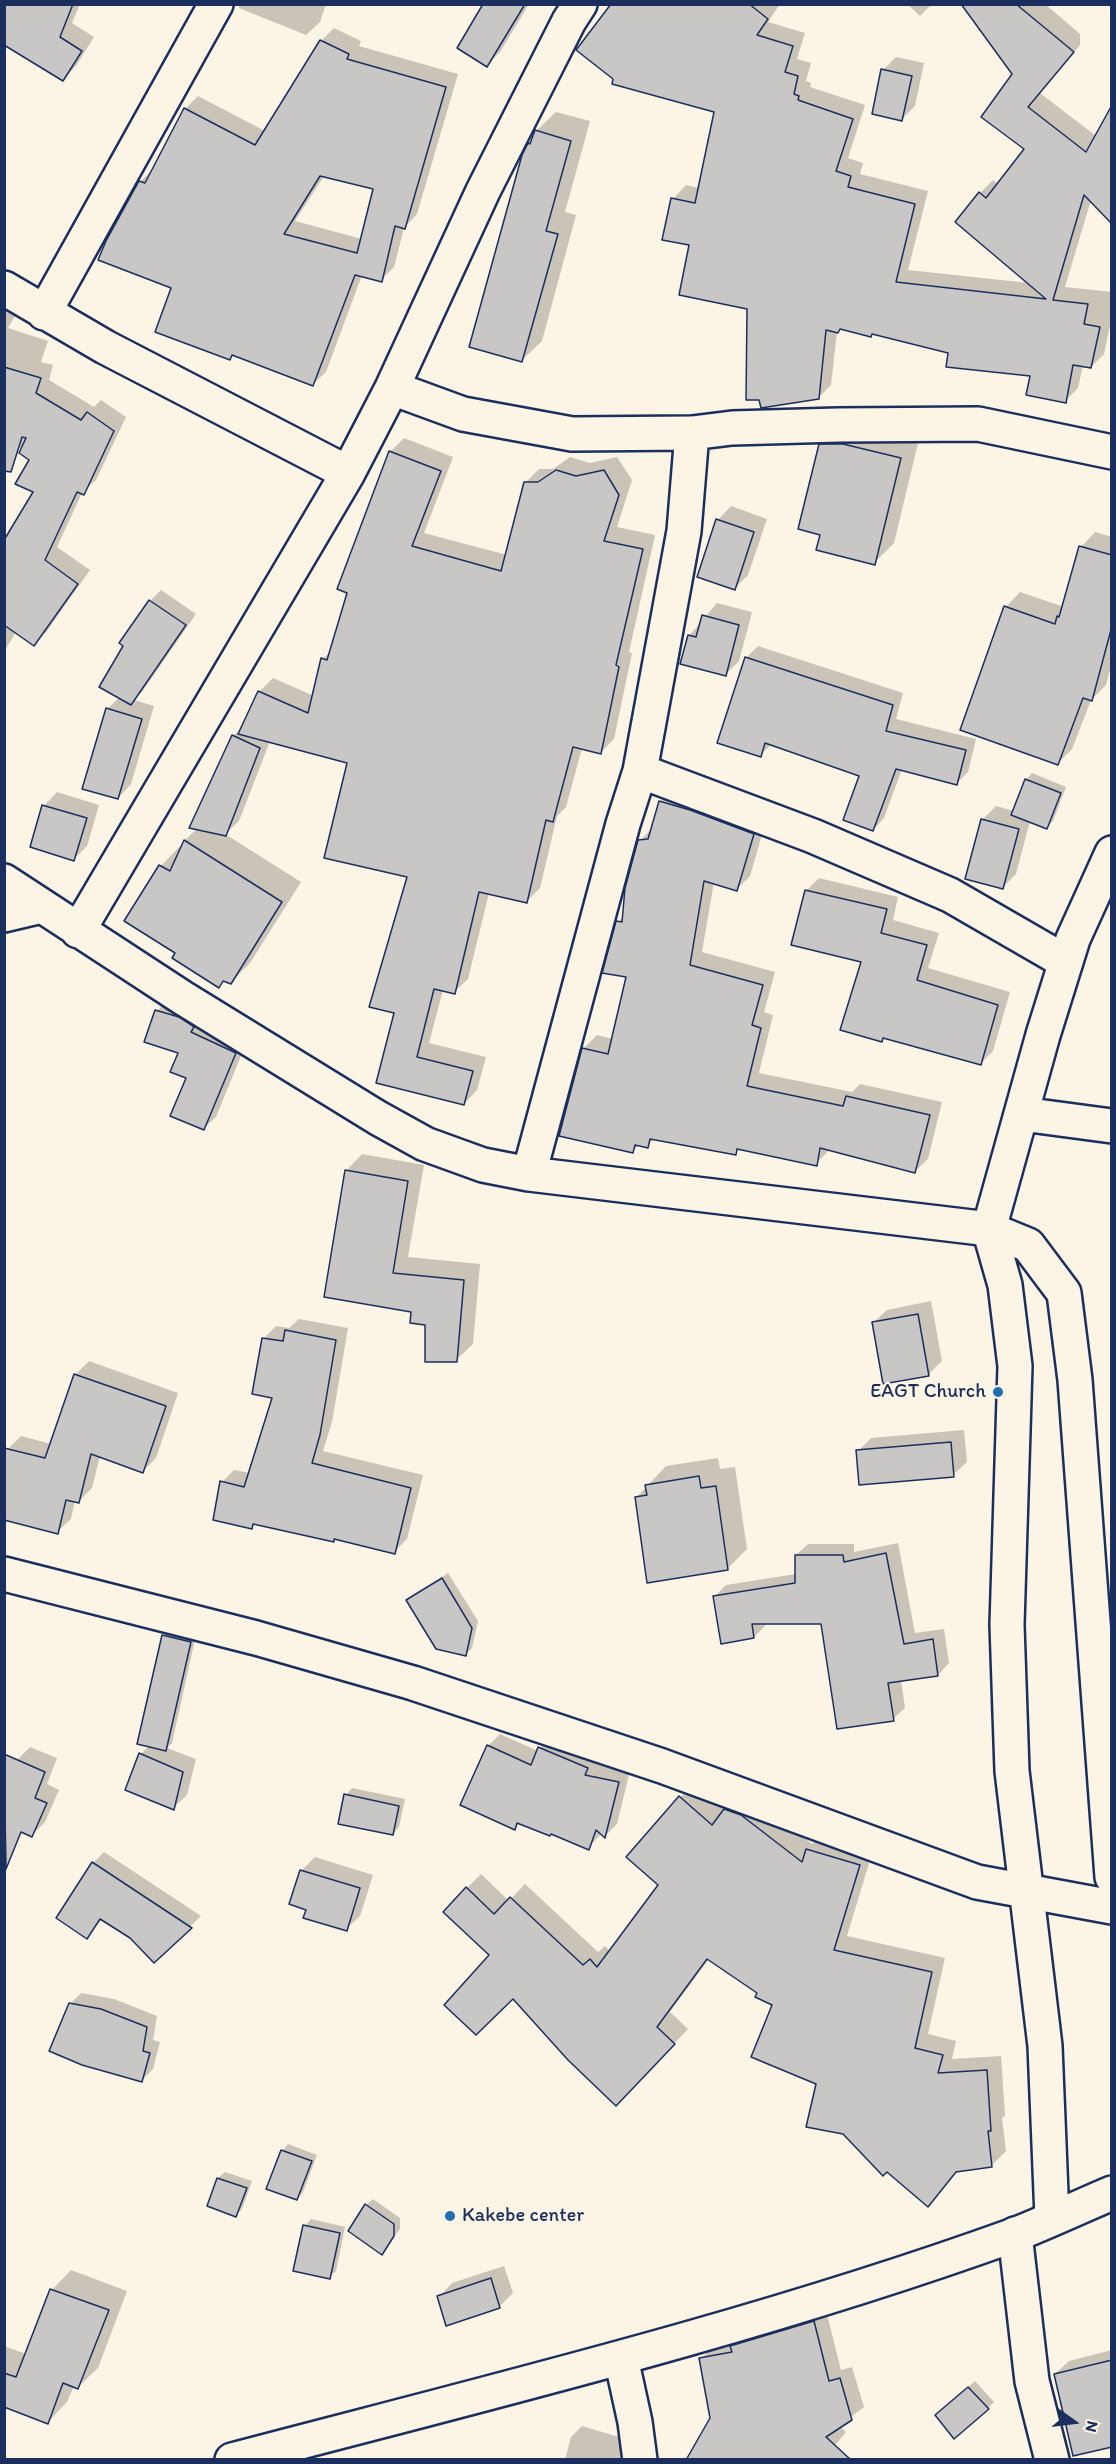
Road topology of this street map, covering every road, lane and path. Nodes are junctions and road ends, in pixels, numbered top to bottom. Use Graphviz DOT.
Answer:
graph roads {
  1 [pos="216,4"];
  2 [pos="580,4"];
  3 [pos="4,288"];
  4 [pos="44,313"];
  5 [pos="392,388"];
  6 [pos="692,433"];
  7 [pos="1112,452"];
  8 [pos="348,473"];
  9 [pos="640,771"];
  10 [pos="1112,853"];
  11 [pos="4,881"];
  12 [pos="42,906"];
  13 [pos="4,915"];
  14 [pos="78,931"];
  15 [pos="1066,962"];
  16 [pos="1022,1114"];
  17 [pos="1112,1126"];
  18 [pos="529,1174"];
  19 [pos="989,1229"];
  20 [pos="4,1574"];
  21 [pos="1112,1877"];
  22 [pos="1025,1891"];
  23 [pos="1112,1907"];
  24 [pos="1112,2193"];
  25 [pos="1052,2218"];
  26 [pos="1016,2234"];
  27 [pos="621,2358"];
  28 [pos="232,2460"];
  29 [pos="640,2460"];
  30 [pos="1052,2460"];
  1 -- 4 [label="street"];
  2 -- 5 [label="street"];
  3 -- 4 [label="street"];
  4 -- 8 [label="street"];
  5 -- 6 [label="street"];
  5 -- 8 [label="street"];
  6 -- 7 [label="street"];
  6 -- 9 [label="street"];
  8 -- 14 [label="street"];
  9 -- 15 [label="street"];
  9 -- 18 [label="street"];
  10 -- 15 [label="street"];
  11 -- 12 [label="street"];
  12 -- 13 [label="street"];
  12 -- 14 [label="street"];
  14 -- 18 [label="street"];
  15 -- 16 [label="street"];
  16 -- 17 [label="street"];
  16 -- 19 [label="street"];
  18 -- 19 [label="street"];
  19 -- 21 [label="street"];
  19 -- 22 [label="street"];
  20 -- 22 [label="street"];
  22 -- 23 [label="street"];
  22 -- 25 [label="street"];
  24 -- 25 [label="street"];
  25 -- 26 [label="street"];
  26 -- 27 [label="street"];
  26 -- 30 [label="street"];
  27 -- 28 [label="street"];
  27 -- 29 [label="street"];
}
